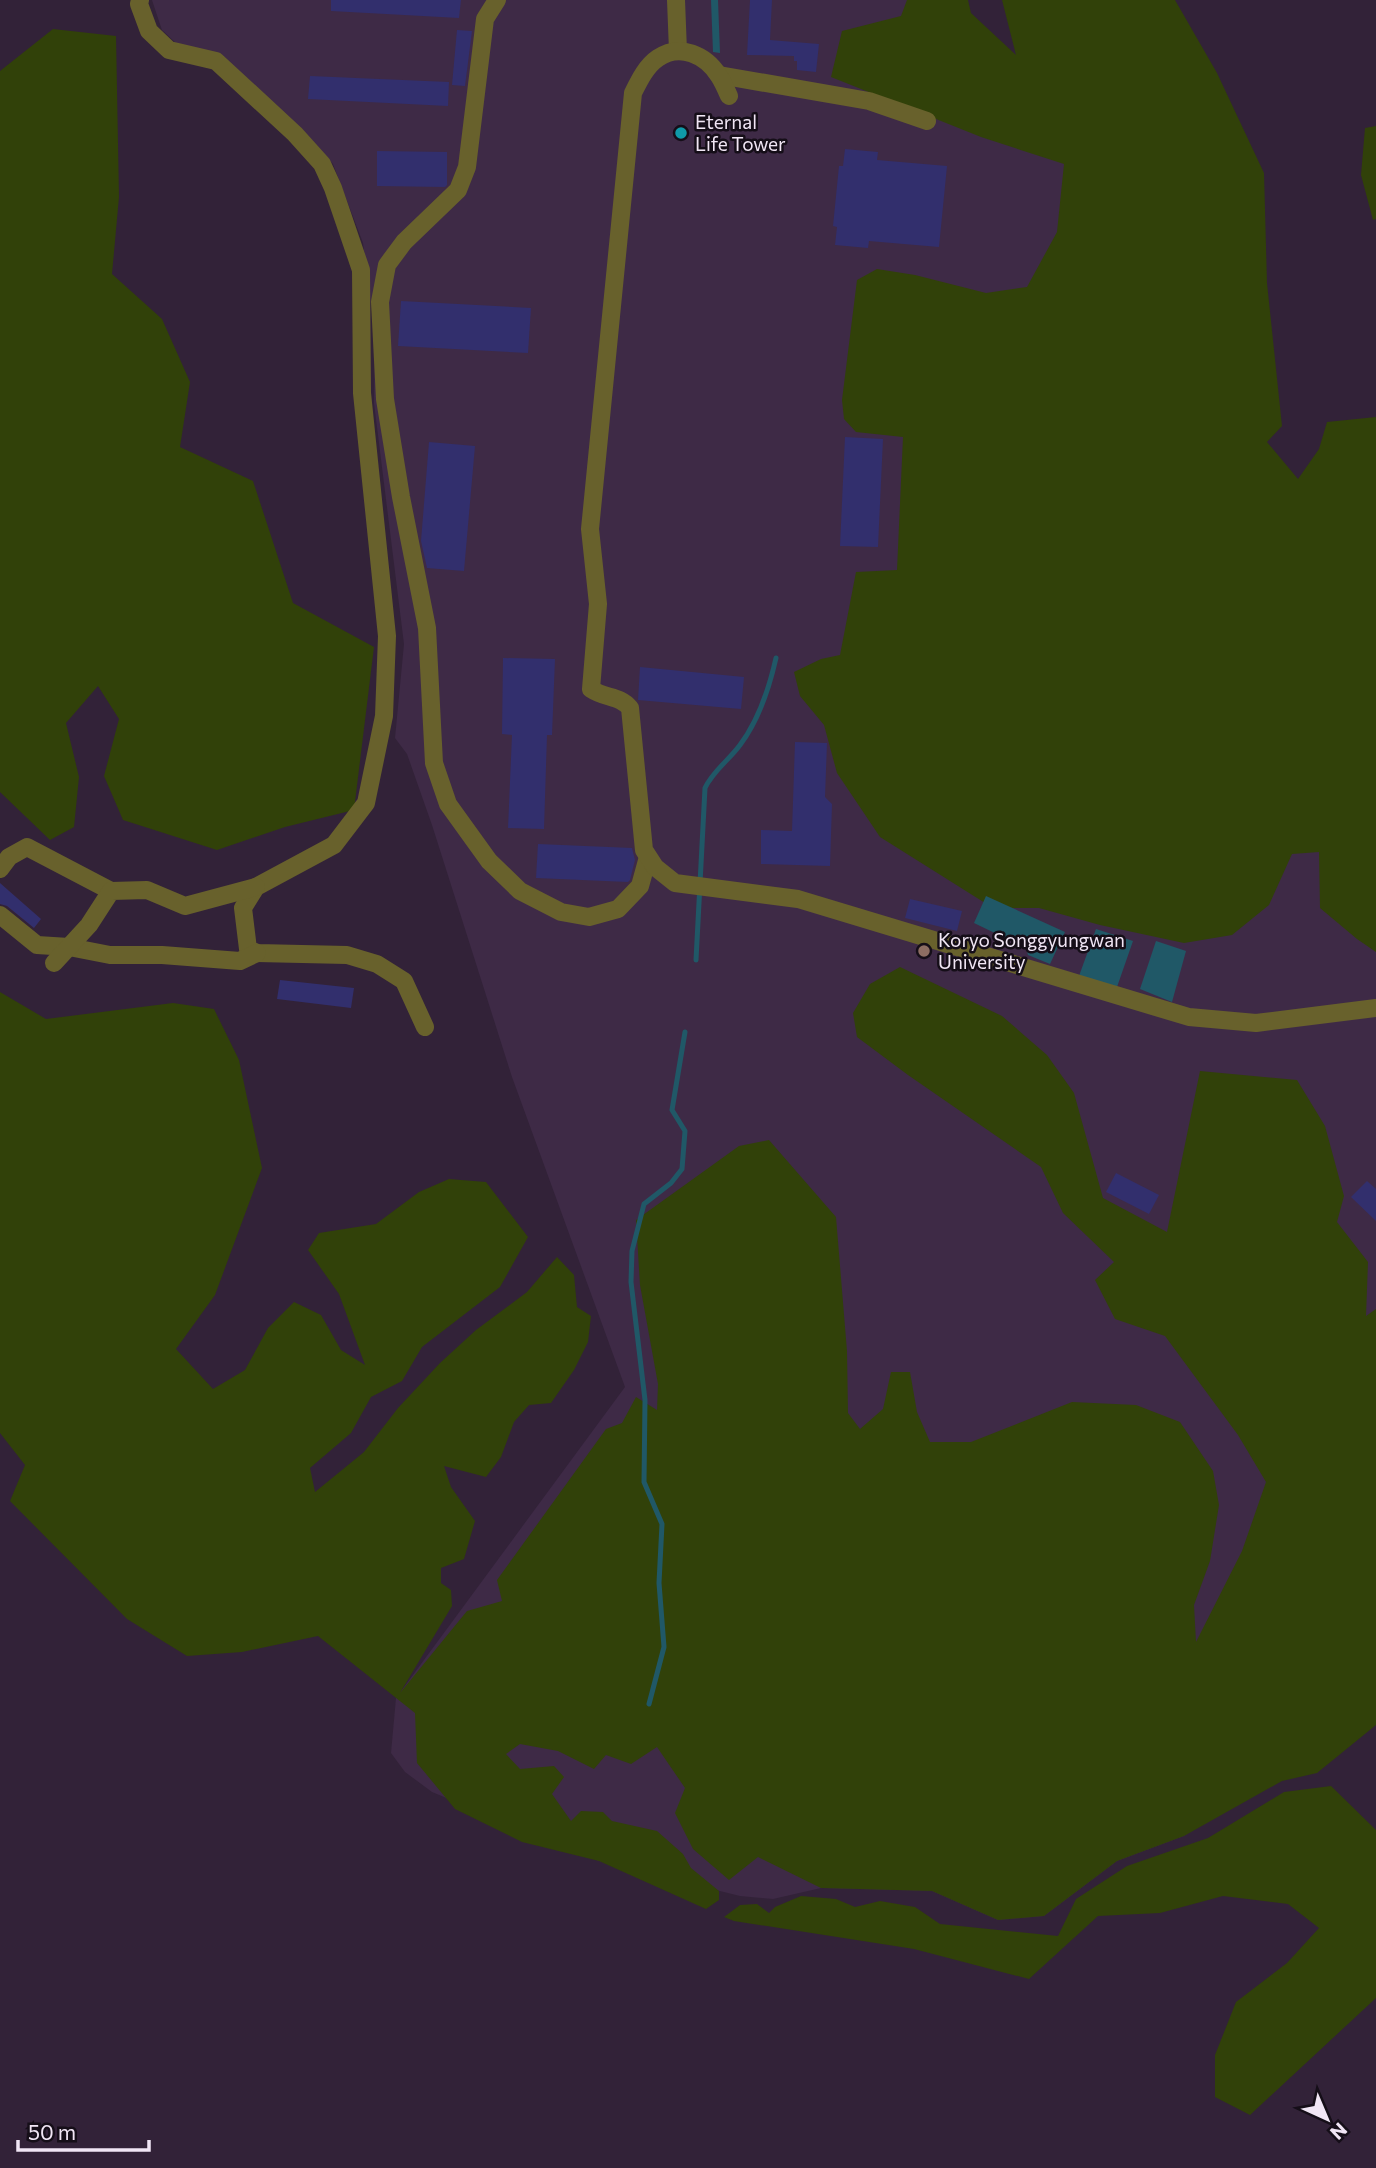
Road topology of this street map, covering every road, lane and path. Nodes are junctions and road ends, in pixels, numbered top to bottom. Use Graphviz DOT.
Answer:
graph roads {
  1 [pos="140,0"];
  2 [pos="497,0"];
  3 [pos="676,0"];
  4 [pos="678,51"];
  5 [pos="719,75"];
  6 [pos="729,96"];
  7 [pos="927,121"];
  8 [pos="648,857"];
  9 [pos="0,869"];
  10 [pos="256,887"];
  11 [pos="111,891"];
  12 [pos="0,915"];
  13 [pos="69,947"];
  14 [pos="257,953"];
  15 [pos="54,963"];
  16 [pos="1376,1008"];
  17 [pos="425,1027"];
  1 -- 10 [label="lane"];
  2 -- 8 [label="lane"];
  3 -- 4 [label="lane"];
  4 -- 5 [label="lane"];
  4 -- 8 [label="lane"];
  5 -- 6 [label="lane"];
  5 -- 7 [label="lane"];
  8 -- 16 [label="lane"];
  9 -- 11 [label="lane"];
  10 -- 11 [label="lane"];
  10 -- 14 [label="lane"];
  11 -- 13 [label="lane"];
  12 -- 13 [label="lane"];
  13 -- 14 [label="lane"];
  13 -- 15 [label="lane"];
  14 -- 17 [label="lane"];
}
